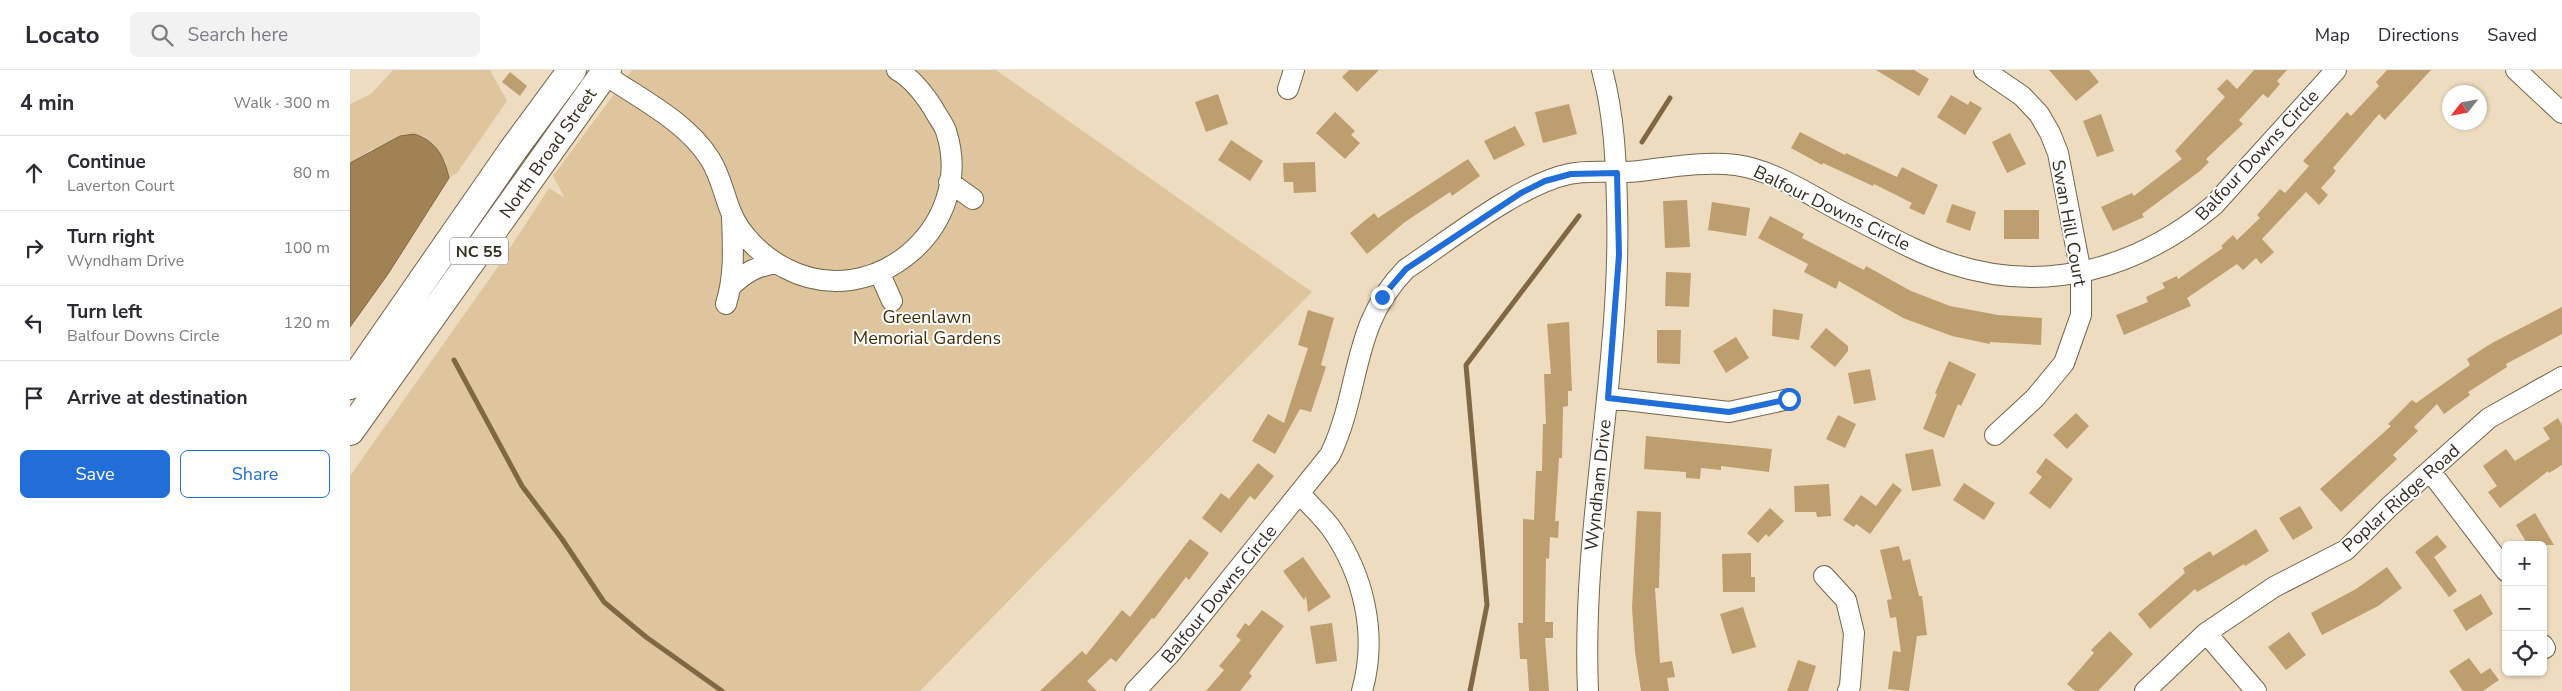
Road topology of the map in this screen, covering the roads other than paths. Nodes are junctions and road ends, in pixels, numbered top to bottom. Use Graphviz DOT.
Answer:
graph roads {
  1 [pos="572,70"];
  2 [pos="897,70"];
  3 [pos="1602,70"];
  4 [pos="1984,70"];
  5 [pos="2336,70"];
  6 [pos="2516,70"];
  7 [pos="606,72"];
  8 [pos="2562,113"];
  9 [pos="1617,173"];
  10 [pos="949,182"];
  11 [pos="973,199"];
  12 [pos="732,214"];
  13 [pos="776,263"];
  14 [pos="880,272"];
  15 [pos="2081,273"];
  16 [pos="892,301"];
  17 [pos="2562,377"];
  18 [pos="350,385"];
  19 [pos="1608,398"];
  20 [pos="1789,399"];
  21 [pos="350,431"];
  22 [pos="1995,435"];
  23 [pos="2430,471"];
  24 [pos="1300,494"];
  25 [pos="2502,566"];
  26 [pos="1824,576"];
  27 [pos="2206,633"];
  28 [pos="1135,691"];
  29 [pos="1362,691"];
  30 [pos="1588,691"];
  31 [pos="1848,691"];
  32 [pos="2145,691"];
  33 [pos="2256,691"];
  1 -- 18 [label="highway, North Broad Street / NC 55"];
  2 -- 10 [label="street"];
  3 -- 9 [label="street, Wyndham Drive"];
  4 -- 15 [label="street, Swan Hill Court"];
  5 -- 15 [label="street, Balfour Downs Circle"];
  6 -- 8 [label="street"];
  7 -- 12 [label="street"];
  7 -- 21 [label="highway, North Broad Street / NC 55"];
  9 -- 15 [label="street, Balfour Downs Circle"];
  9 -- 19 [label="street, Wyndham Drive"];
  9 -- 24 [label="street, Balfour Downs Circle"];
  10 -- 11 [label="street"];
  10 -- 14 [label="street"];
  12 -- 13 [label="street"];
  12 -- 13 [label="street"];
  13 -- 14 [label="street"];
  14 -- 16 [label="street"];
  15 -- 22 [label="street, Swan Hill Court"];
  17 -- 23 [label="street, Poplar Ridge Road"];
  19 -- 20 [label="street"];
  19 -- 30 [label="street, Wyndham Drive"];
  23 -- 25 [label="street"];
  23 -- 27 [label="street, Poplar Ridge Road"];
  24 -- 28 [label="street, Balfour Downs Circle"];
  24 -- 29 [label="street"];
  26 -- 31 [label="street"];
  27 -- 32 [label="street, Poplar Ridge Road"];
  27 -- 33 [label="street"];
}
